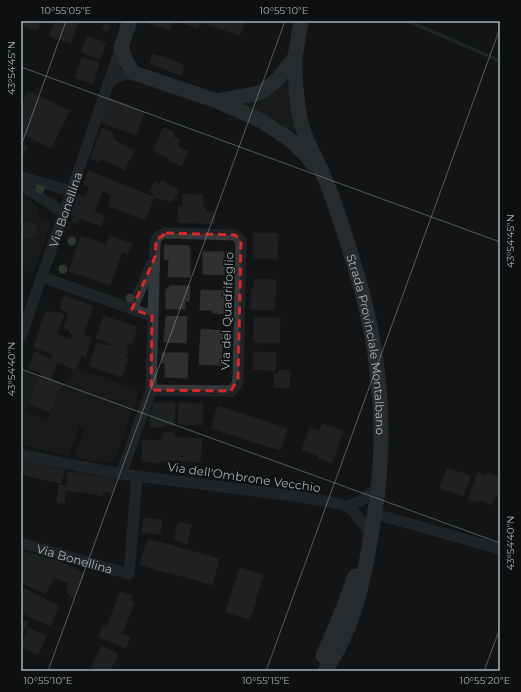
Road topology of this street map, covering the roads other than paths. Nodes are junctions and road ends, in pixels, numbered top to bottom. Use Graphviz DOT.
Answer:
graph roads {
  1 [pos="130,21"];
  2 [pos="301,21"];
  3 [pos="121,47"];
  4 [pos="295,57"];
  5 [pos="134,72"];
  6 [pos="108,83"];
  7 [pos="217,101"];
  8 [pos="21,177"];
  9 [pos="325,179"];
  10 [pos="21,185"];
  11 [pos="71,191"];
  12 [pos="64,213"];
  13 [pos="155,257"];
  14 [pos="42,277"];
  15 [pos="132,309"];
  16 [pos="152,316"];
  17 [pos="21,336"];
  18 [pos="151,390"];
  19 [pos="21,455"];
  20 [pos="121,474"];
  21 [pos="137,476"];
  22 [pos="378,488"];
  23 [pos="347,506"];
  24 [pos="375,514"];
  25 [pos="369,532"];
  26 [pos="21,543"];
  27 [pos="500,549"];
  28 [pos="317,671"];
  29 [pos="324,671"];
  1 -- 3 [label="main road, Via Bonellina"];
  2 -- 4 [label="main road, Strada Provinciale Montalbano"];
  3 -- 5 [label="main road"];
  3 -- 6 [label="street, Via Bonellina"];
  4 -- 7 [label="main road"];
  4 -- 9 [label="main road, Strada Provinciale Montalbano"];
  5 -- 6 [label="street"];
  5 -- 7 [label="main road, Strada Provinciale Montalbano"];
  6 -- 11 [label="street, Via Bonellina"];
  7 -- 9 [label="main road, Strada Provinciale Montalbano"];
  8 -- 11 [label="street"];
  9 -- 22 [label="main road, Strada Provinciale Montalbano"];
  10 -- 12 [label="street"];
  11 -- 12 [label="street, Via Bonellina"];
  12 -- 14 [label="street, Via Bonellina"];
  13 -- 15 [label="street"];
  13 -- 16 [label="street, Via del Quadrifoglio"];
  13 -- 18 [label="street, Via del Quadrifoglio"];
  14 -- 15 [label="street"];
  14 -- 17 [label="street, Via Bonellina"];
  15 -- 16 [label="street"];
  16 -- 18 [label="street, Via del Quadrifoglio"];
  18 -- 20 [label="street"];
  19 -- 20 [label="street, Via dell'Ombrone Vecchio"];
  20 -- 21 [label="street, Via dell'Ombrone Vecchio"];
  21 -- 23 [label="street, Via dell'Ombrone Vecchio"];
  21 -- 26 [label="street, Via Bonellina"];
  22 -- 23 [label="street"];
  22 -- 24 [label="main road, Strada Provinciale Montalbano"];
  23 -- 25 [label="street"];
  24 -- 25 [label="main road, Strada Provinciale Montalbano"];
  24 -- 27 [label="street"];
  24 -- 29 [label="main road, Strada Provinciale Montalbano"];
  25 -- 28 [label="main road, Strada Provinciale Montalbano"];
}
